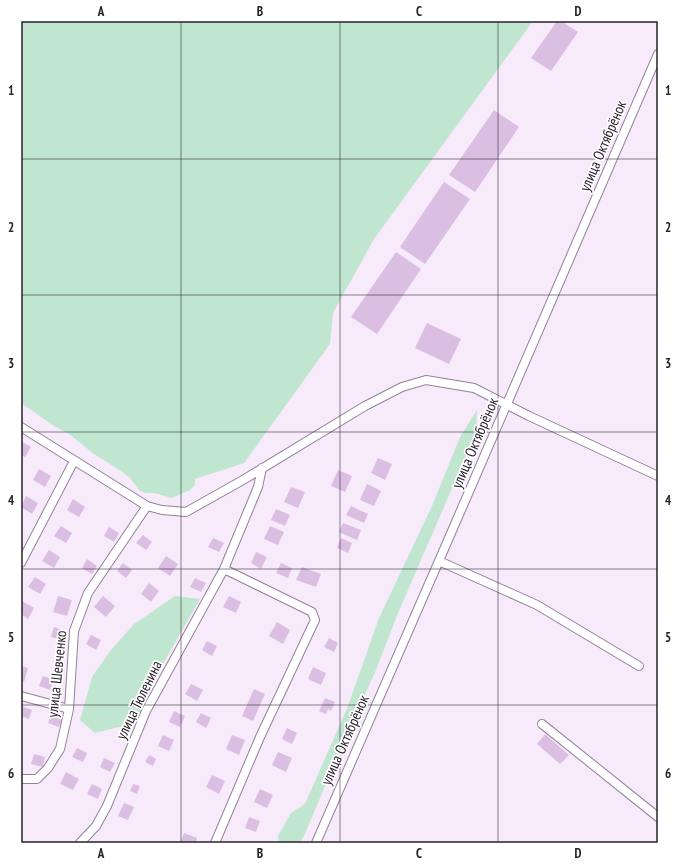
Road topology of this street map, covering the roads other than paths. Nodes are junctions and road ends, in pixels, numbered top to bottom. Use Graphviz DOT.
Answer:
graph roads {
  1 [pos="658,54"];
  2 [pos="507,404"];
  3 [pos="21,427"];
  4 [pos="74,461"];
  5 [pos="262,468"];
  6 [pos="658,476"];
  7 [pos="146,506"];
  8 [pos="439,562"];
  9 [pos="21,563"];
  10 [pos="224,569"];
  11 [pos="639,666"];
  12 [pos="21,696"];
  13 [pos="69,709"];
  14 [pos="542,724"];
  15 [pos="21,779"];
  16 [pos="658,817"];
  17 [pos="80,843"];
  18 [pos="215,843"];
  19 [pos="316,843"];
  1 -- 2 [label="street, улица Октябрёнок"];
  2 -- 5 [label="street"];
  2 -- 6 [label="street"];
  2 -- 8 [label="street, улица Октябрёнок"];
  3 -- 4 [label="street"];
  4 -- 7 [label="street"];
  4 -- 9 [label="street"];
  5 -- 7 [label="street"];
  5 -- 10 [label="street, улица Тюленина"];
  7 -- 13 [label="street, улица Шевченко"];
  8 -- 11 [label="street"];
  8 -- 19 [label="street, улица Октябрёнок"];
  10 -- 17 [label="street, улица Тюленина"];
  10 -- 18 [label="street"];
  12 -- 13 [label="street"];
  13 -- 15 [label="street, улица Шевченко"];
  14 -- 16 [label="street"];
}
